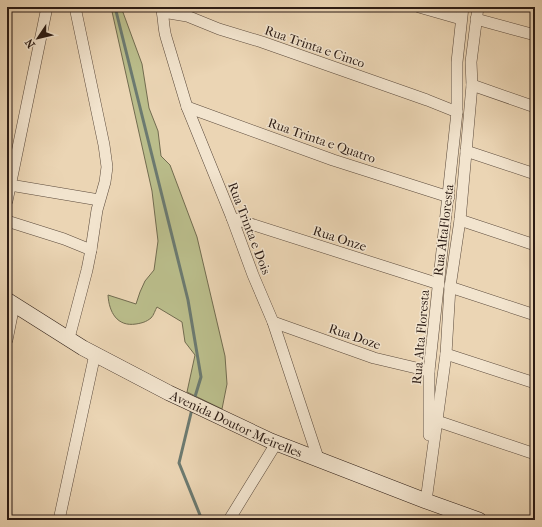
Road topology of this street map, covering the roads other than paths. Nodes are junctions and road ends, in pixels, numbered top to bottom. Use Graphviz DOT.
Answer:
graph roads {
  1 [pos="47,7"];
  2 [pos="75,7"];
  3 [pos="419,7"];
  4 [pos="463,7"];
  5 [pos="478,7"];
  6 [pos="162,9"];
  7 [pos="188,12"];
  8 [pos="462,19"];
  9 [pos="476,19"];
  10 [pos="535,35"];
  11 [pos="457,62"];
  12 [pos="471,62"];
  13 [pos="472,85"];
  14 [pos="187,106"];
  15 [pos="535,107"];
  16 [pos="458,112"];
  17 [pos="466,151"];
  18 [pos="535,174"];
  19 [pos="10,185"];
  20 [pos="448,197"];
  21 [pos="99,200"];
  22 [pos="7,201"];
  23 [pos="232,218"];
  24 [pos="460,220"];
  25 [pos="7,221"];
  26 [pos="535,245"];
  27 [pos="91,250"];
  28 [pos="438,284"];
  29 [pos="450,287"];
  30 [pos="10,303"];
  31 [pos="535,316"];
  32 [pos="273,322"];
  33 [pos="69,338"];
  34 [pos="7,340"];
  35 [pos="95,354"];
  36 [pos="446,354"];
  37 [pos="429,371"];
  38 [pos="535,383"];
  39 [pos="437,421"];
  40 [pos="277,442"];
  41 [pos="535,454"];
  42 [pos="432,455"];
  43 [pos="318,458"];
  44 [pos="426,501"];
  45 [pos="59,520"];
  46 [pos="229,520"];
  47 [pos="479,520"];
  1 -- 19 [label="street"];
  2 -- 21 [label="street"];
  3 -- 8 [label="street"];
  4 -- 8 [label="street, Rua Alta Floresta"];
  5 -- 9 [label="street, Rua AltaFloresta"];
  6 -- 7 [label="street, Rua Trinta e Cinco"];
  6 -- 14 [label="street, Rua Trinta e Dois"];
  7 -- 16 [label="street, Rua Trinta e Cinco"];
  8 -- 11 [label="street, Rua Alta Floresta"];
  9 -- 10 [label="street"];
  9 -- 12 [label="street, Rua AltaFloresta"];
  11 -- 12 [label="street"];
  11 -- 16 [label="street, Rua Alta Floresta"];
  12 -- 13 [label="street, Rua AltaFloresta"];
  13 -- 15 [label="street"];
  13 -- 17 [label="street, Rua AltaFloresta"];
  14 -- 20 [label="street, Rua Trinta e Quatro"];
  14 -- 23 [label="street, Rua Trinta e Dois"];
  16 -- 20 [label="street, Rua Alta Floresta"];
  17 -- 18 [label="street"];
  17 -- 24 [label="street, Rua AltaFloresta"];
  19 -- 21 [label="street"];
  19 -- 22 [label="street"];
  20 -- 28 [label="street, Rua Alta Floresta"];
  21 -- 27 [label="street"];
  23 -- 28 [label="street, Rua Onze"];
  23 -- 32 [label="street, Rua Trinta e Dois"];
  24 -- 26 [label="street"];
  24 -- 29 [label="street, Rua AltaFloresta"];
  25 -- 27 [label="street"];
  27 -- 33 [label="street"];
  28 -- 37 [label="street, Rua Alta Floresta"];
  29 -- 31 [label="street"];
  29 -- 36 [label="street, Rua AltaFloresta"];
  30 -- 33 [label="street, Avenida Doutor Meirelles"];
  30 -- 34 [label="street"];
  32 -- 37 [label="street, Rua Doze"];
  32 -- 43 [label="street, Rua Trinta e Dois"];
  33 -- 35 [label="street, Avenida Doutor Meirelles"];
  35 -- 40 [label="street, Avenida Doutor Meirelles"];
  35 -- 45 [label="street"];
  36 -- 38 [label="street"];
  36 -- 39 [label="street, Rua AltaFloresta"];
  37 -- 42 [label="street, Rua Alta Floresta"];
  39 -- 41 [label="street"];
  39 -- 42 [label="street, Rua AltaFloresta"];
  40 -- 43 [label="street, Avenida Doutor Meirelles"];
  40 -- 46 [label="street"];
  42 -- 44 [label="street"];
  43 -- 44 [label="street, Avenida Doutor Meirelles"];
  44 -- 47 [label="street, Avenida Doutor Meirelles"];
}
